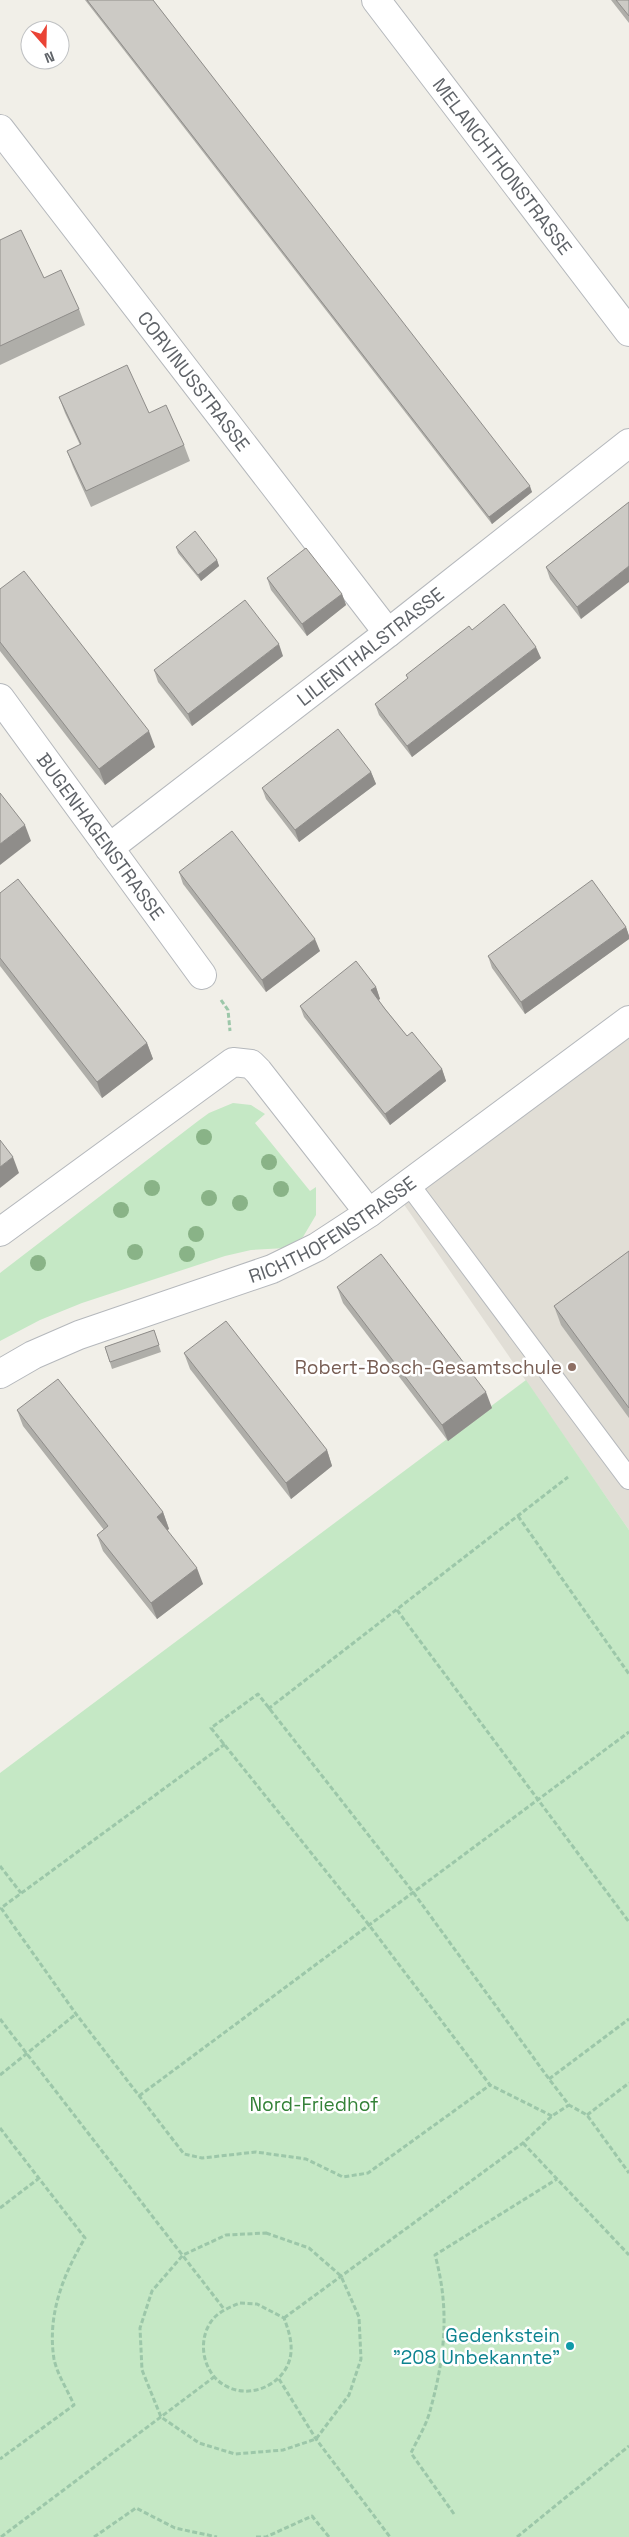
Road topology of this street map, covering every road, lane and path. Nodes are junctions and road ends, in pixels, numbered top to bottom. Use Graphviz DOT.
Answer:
graph roads {
  1 [pos="376,0"];
  2 [pos="0,129"];
  3 [pos="629,332"];
  4 [pos="629,443"];
  5 [pos="388,633"];
  6 [pos="0,698"];
  7 [pos="109,848"];
  8 [pos="202,975"];
  9 [pos="629,1020"];
  10 [pos="233,1062"];
  11 [pos="408,1184"];
  12 [pos="369,1213"];
  13 [pos="0,1232"];
  14 [pos="0,1374"];
  15 [pos="568,1477"];
  16 [pos="629,1479"];
  17 [pos="518,1516"];
  18 [pos="397,1610"];
  19 [pos="629,1674"];
  20 [pos="268,1709"];
  21 [pos="629,1732"];
  22 [pos="224,1744"];
  23 [pos="538,1800"];
  24 [pos="0,1866"];
  25 [pos="413,1892"];
  26 [pos="21,1894"];
  27 [pos="629,1922"];
  28 [pos="369,1925"];
  29 [pos="76,2014"];
  30 [pos="0,2019"];
  31 [pos="629,2019"];
  32 [pos="26,2054"];
  33 [pos="0,2075"];
  34 [pos="549,2079"];
  35 [pos="629,2083"];
  36 [pos="490,2085"];
  37 [pos="139,2096"];
  38 [pos="569,2105"];
  39 [pos="587,2115"];
  40 [pos="552,2116"];
  41 [pos="0,2128"];
  42 [pos="523,2143"];
  43 [pos="629,2172"];
  44 [pos="38,2179"];
  45 [pos="557,2179"];
  46 [pos="0,2208"];
  47 [pos="183,2255"];
  48 [pos="629,2255"];
  49 [pos="341,2276"];
  50 [pos="224,2309"];
  51 [pos="284,2318"];
  52 [pos="214,2377"];
  53 [pos="279,2379"];
  54 [pos="161,2417"];
  55 [pos="316,2439"];
  56 [pos="629,2446"];
  57 [pos="0,2459"];
  58 [pos="454,2514"];
  59 [pos="1,2537"];
  60 [pos="94,2537"];
  61 [pos="217,2537"];
  62 [pos="256,2537"];
  63 [pos="329,2537"];
  64 [pos="390,2537"];
  65 [pos="517,2537"];
  1 -- 3 [label="street, MELANCHTHONSTRASSE"];
  2 -- 5 [label="street, CORVINUSSTRASSE"];
  4 -- 5 [label="street, LILIENTHALSTRASSE"];
  5 -- 7 [label="street, LILIENTHALSTRASSE"];
  6 -- 7 [label="street, BUGENHAGENSTRASSE"];
  7 -- 8 [label="street, BUGENHAGENSTRASSE"];
  8 -- 10 [label="path"];
  9 -- 11 [label="street, RICHTHOFENSTRASSE"];
  10 -- 12 [label="street"];
  10 -- 13 [label="street"];
  11 -- 12 [label="street, RICHTHOFENSTRASSE"];
  11 -- 16 [label="lane"];
  12 -- 14 [label="street, RICHTHOFENSTRASSE"];
  15 -- 17 [label="path"];
  17 -- 18 [label="path"];
  17 -- 19 [label="path"];
  18 -- 20 [label="path"];
  18 -- 23 [label="path"];
  20 -- 22 [label="path"];
  20 -- 25 [label="path"];
  21 -- 23 [label="path"];
  22 -- 26 [label="path"];
  22 -- 28 [label="path"];
  23 -- 25 [label="path"];
  23 -- 27 [label="path"];
  24 -- 26 [label="path"];
  25 -- 28 [label="path"];
  25 -- 34 [label="path"];
  26 -- 29 [label="path"];
  28 -- 36 [label="path"];
  28 -- 37 [label="path"];
  29 -- 32 [label="path"];
  29 -- 37 [label="path"];
  30 -- 32 [label="path"];
  31 -- 34 [label="path"];
  32 -- 33 [label="path"];
  32 -- 47 [label="path"];
  34 -- 38 [label="path"];
  35 -- 39 [label="path"];
  36 -- 37 [label="path"];
  36 -- 40 [label="path"];
  38 -- 39 [label="path"];
  38 -- 40 [label="path"];
  39 -- 43 [label="path"];
  40 -- 42 [label="path"];
  41 -- 44 [label="path"];
  42 -- 45 [label="path"];
  42 -- 49 [label="path"];
  44 -- 46 [label="path"];
  44 -- 57 [label="path"];
  45 -- 48 [label="path"];
  45 -- 58 [label="path"];
  47 -- 49 [label="path"];
  47 -- 50 [label="path"];
  47 -- 54 [label="path"];
  49 -- 51 [label="path"];
  49 -- 55 [label="path"];
  50 -- 51 [label="path"];
  50 -- 52 [label="path"];
  51 -- 53 [label="path"];
  52 -- 53 [label="path"];
  52 -- 54 [label="path"];
  53 -- 55 [label="path"];
  54 -- 55 [label="path"];
  54 -- 59 [label="path"];
  55 -- 64 [label="path"];
  56 -- 65 [label="path"];
  60 -- 61 [label="path"];
  62 -- 63 [label="path"];
}
